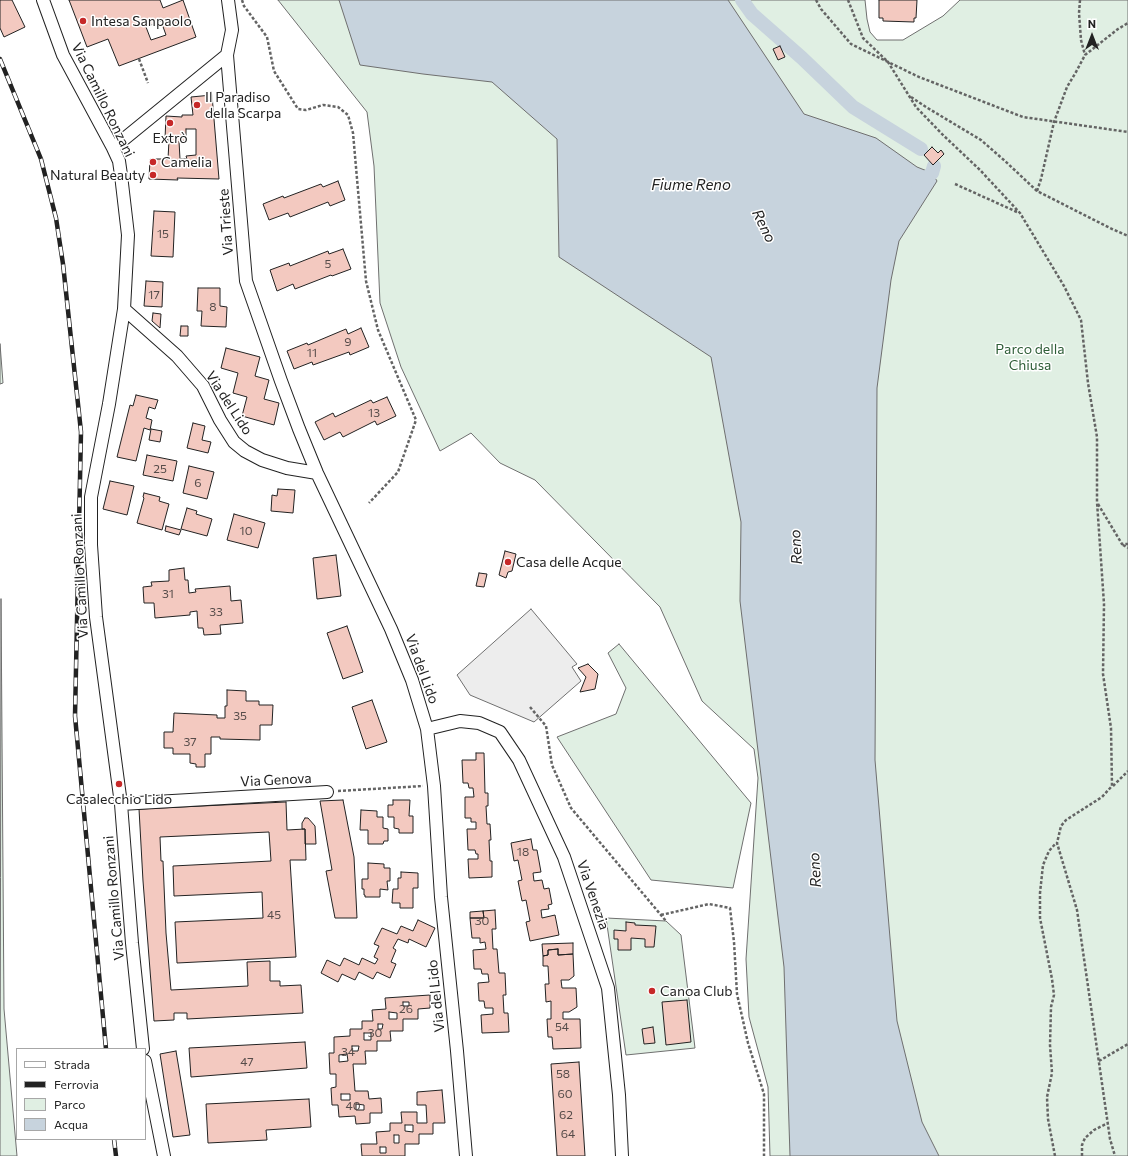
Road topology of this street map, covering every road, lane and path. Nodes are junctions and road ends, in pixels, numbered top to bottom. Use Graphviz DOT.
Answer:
graph roads {
  1 [pos="43,0"];
  2 [pos="228,0"];
  3 [pos="242,0"];
  4 [pos="816,0"];
  5 [pos="848,0"];
  6 [pos="1080,0"];
  7 [pos="1128,23"];
  8 [pos="227,55"];
  9 [pos="1085,55"];
  10 [pos="139,59"];
  11 [pos="888,62"];
  12 [pos="148,83"];
  13 [pos="909,96"];
  14 [pos="1054,122"];
  15 [pos="1128,132"];
  16 [pos="113,148"];
  17 [pos="955,184"];
  18 [pos="1037,191"];
  19 [pos="1020,213"];
  20 [pos="1128,236"];
  21 [pos="124,309"];
  22 [pos="317,473"];
  23 [pos="1097,502"];
  24 [pos="369,503"];
  25 [pos="1122,544"];
  26 [pos="1128,544"];
  27 [pos="1128,548"];
  28 [pos="530,707"];
  29 [pos="428,729"];
  30 [pos="1128,771"];
  31 [pos="434,786"];
  32 [pos="1112,786"];
  33 [pos="327,792"];
  34 [pos="121,804"];
  35 [pos="1057,843"];
  36 [pos="661,915"];
  37 [pos="666,921"];
  38 [pos="1128,1044"];
  39 [pos="144,1048"];
  40 [pos="1099,1061"];
  41 [pos="146,1066"];
  42 [pos="1108,1123"];
  43 [pos="164,1156"];
  44 [pos="466,1156"];
  45 [pos="622,1156"];
  46 [pos="764,1156"];
  47 [pos="1055,1156"];
  48 [pos="1082,1156"];
  49 [pos="1115,1156"];
  1 -- 16 [label="street, Via Camillo Ronzani"];
  2 -- 8 [label="street, Via Trieste"];
  3 -- 24 [label="path"];
  4 -- 11 [label="path"];
  5 -- 11 [label="path"];
  6 -- 9 [label="path"];
  7 -- 9 [label="path"];
  8 -- 16 [label="street"];
  8 -- 22 [label="street, Via Trieste"];
  9 -- 14 [label="path"];
  10 -- 12 [label="path"];
  11 -- 13 [label="path"];
  11 -- 14 [label="path"];
  13 -- 18 [label="path"];
  13 -- 19 [label="path"];
  14 -- 15 [label="path"];
  14 -- 18 [label="path"];
  16 -- 21 [label="street, Via Camillo Ronzani"];
  17 -- 19 [label="path"];
  18 -- 20 [label="path"];
  19 -- 23 [label="path"];
  21 -- 22 [label="street, Via del Lido"];
  21 -- 34 [label="street, Via Camillo Ronzani"];
  22 -- 29 [label="street, Via del Lido"];
  23 -- 25 [label="path"];
  23 -- 32 [label="path"];
  25 -- 26 [label="path"];
  25 -- 27 [label="path"];
  28 -- 36 [label="path"];
  29 -- 31 [label="street, Via del Lido"];
  29 -- 45 [label="street, Via Venezia"];
  30 -- 32 [label="path"];
  31 -- 33 [label="path, Via Genova"];
  31 -- 44 [label="street, Via del Lido"];
  32 -- 35 [label="path"];
  33 -- 34 [label="street, Via Genova"];
  34 -- 39 [label="street, Via Camillo Ronzani"];
  35 -- 40 [label="path"];
  35 -- 47 [label="path"];
  36 -- 37 [label="path"];
  36 -- 46 [label="path"];
  38 -- 40 [label="path"];
  40 -- 42 [label="path"];
  41 -- 43 [label="street"];
  42 -- 48 [label="path"];
  42 -- 49 [label="path"];
}
